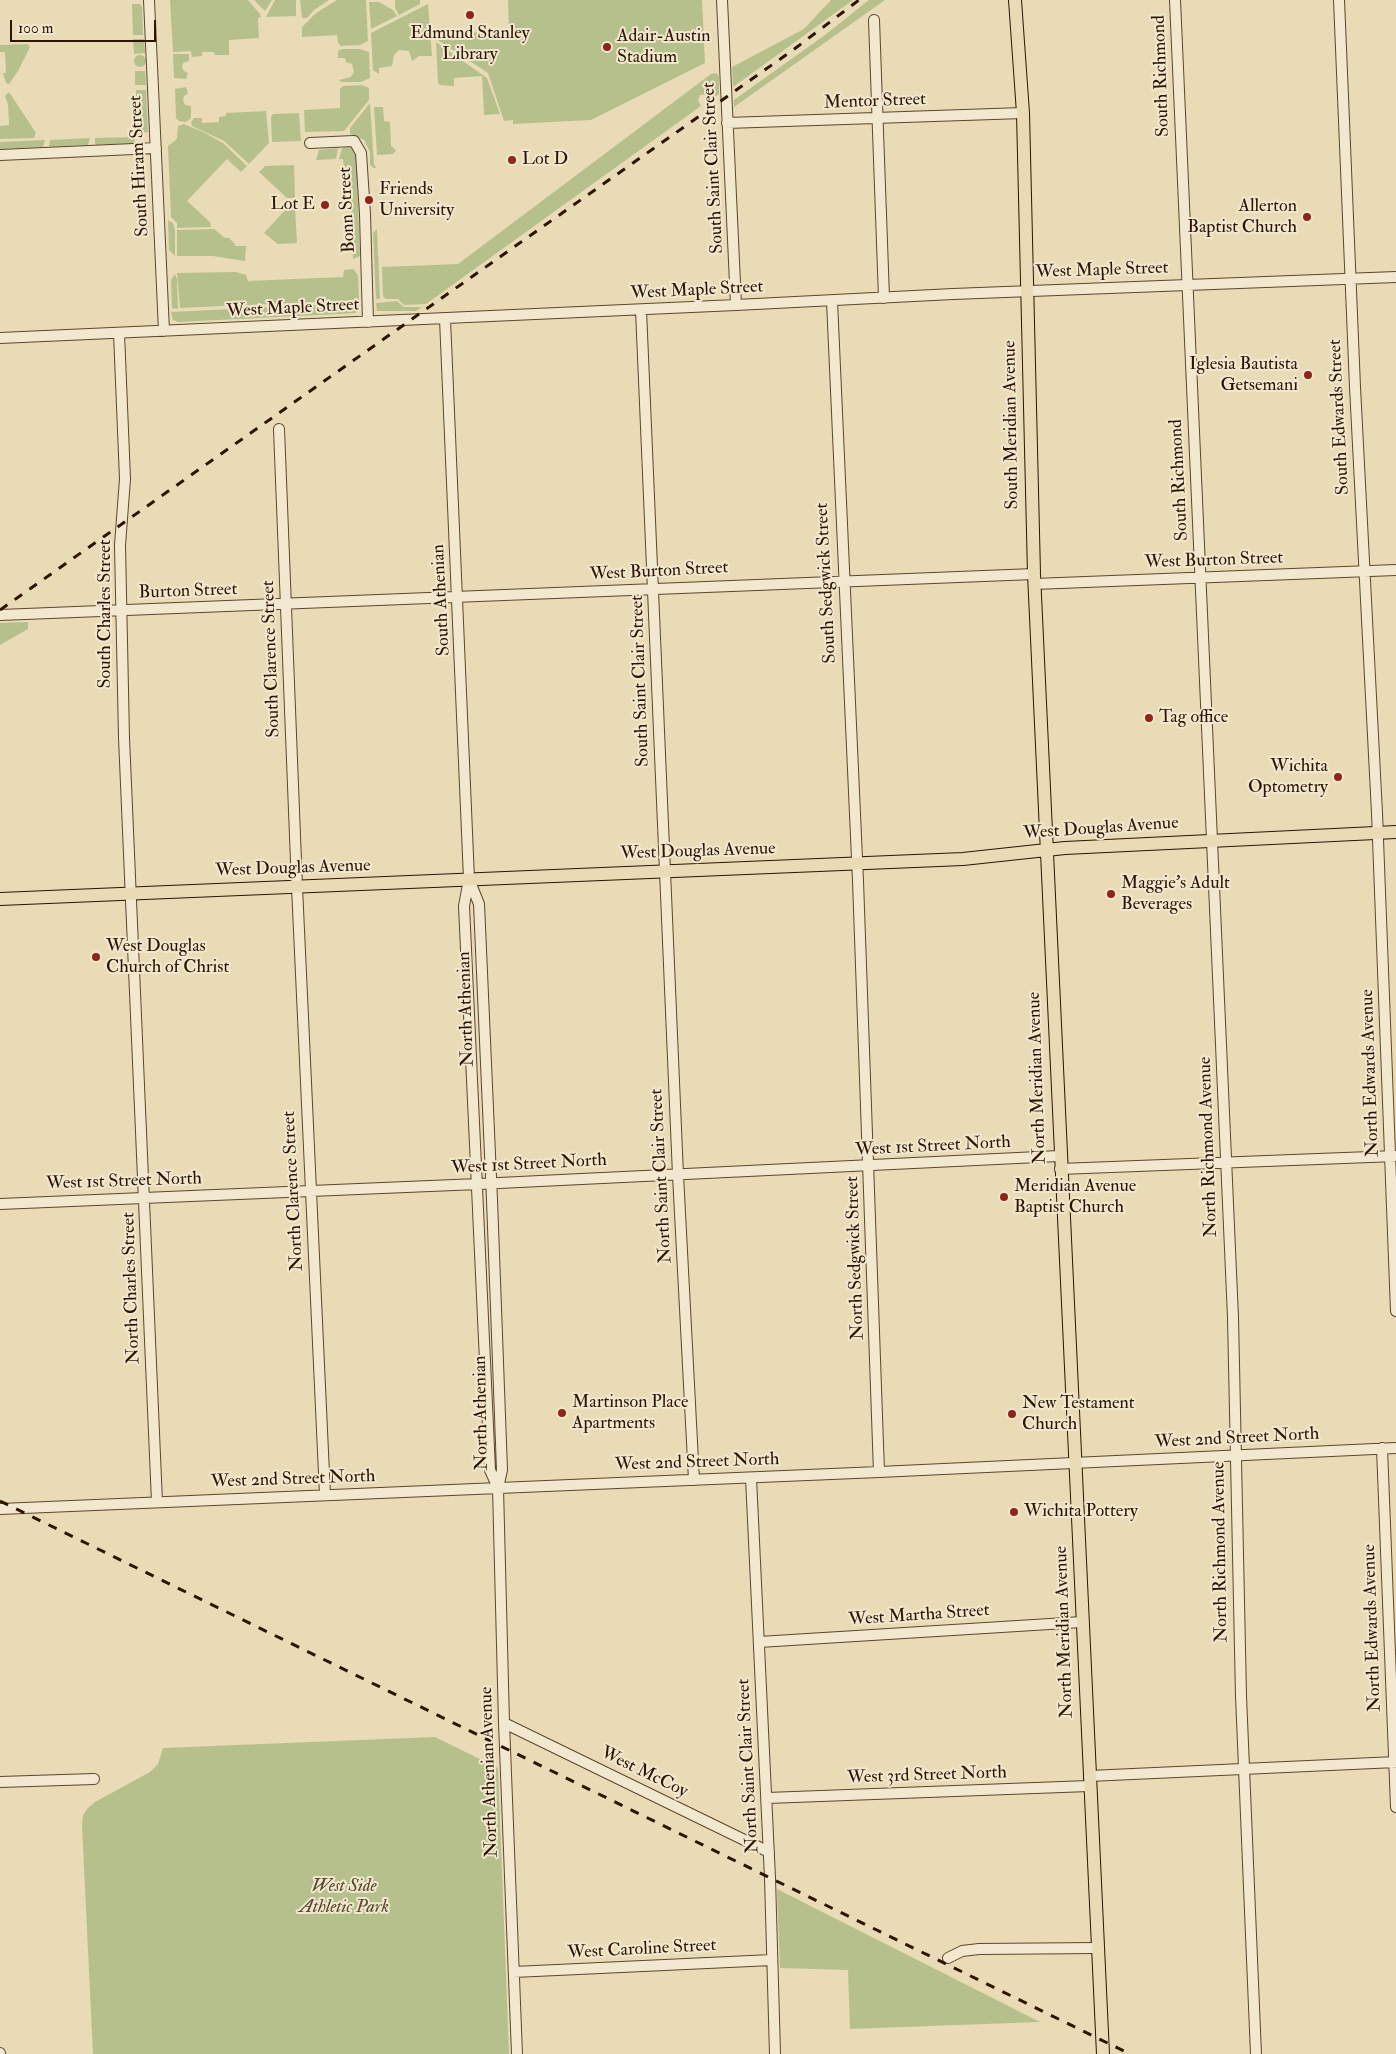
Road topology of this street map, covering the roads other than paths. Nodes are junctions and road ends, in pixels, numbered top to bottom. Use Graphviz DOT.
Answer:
graph roads {
  1 [pos="149,0"];
  2 [pos="722,0"];
  3 [pos="1015,0"];
  4 [pos="1175,0"];
  5 [pos="1339,0"];
  6 [pos="874,20"];
  7 [pos="1023,113"];
  8 [pos="878,118"];
  9 [pos="727,123"];
  10 [pos="310,143"];
  11 [pos="156,148"];
  12 [pos="0,156"];
  13 [pos="1396,276"];
  14 [pos="1350,278"];
  15 [pos="1187,284"];
  16 [pos="1026,290"];
  17 [pos="884,298"];
  18 [pos="832,301"];
  19 [pos="736,306"];
  20 [pos="641,310"];
  21 [pos="445,319"];
  22 [pos="368,322"];
  23 [pos="164,331"];
  24 [pos="119,333"];
  25 [pos="0,338"];
  26 [pos="279,429"];
  27 [pos="1396,570"];
  28 [pos="1365,572"];
  29 [pos="1201,578"];
  30 [pos="1034,579"];
  31 [pos="844,580"];
  32 [pos="653,589"];
  33 [pos="459,598"];
  34 [pos="286,605"];
  35 [pos="121,611"];
  36 [pos="0,615"];
  37 [pos="1377,832"];
  38 [pos="1396,832"];
  39 [pos="1213,839"];
  40 [pos="1047,850"];
  41 [pos="857,863"];
  42 [pos="665,871"];
  43 [pos="469,880"];
  44 [pos="297,887"];
  45 [pos="132,894"];
  46 [pos="0,899"];
  47 [pos="1393,1156"];
  48 [pos="1060,1162"];
  49 [pos="1226,1163"];
  50 [pos="869,1166"];
  51 [pos="678,1175"];
  52 [pos="478,1184"];
  53 [pos="491,1184"];
  54 [pos="311,1191"];
  55 [pos="144,1198"];
  56 [pos="0,1204"];
  57 [pos="1396,1312"];
  58 [pos="1382,1448"];
  59 [pos="1396,1448"];
  60 [pos="1235,1456"];
  61 [pos="1074,1464"];
  62 [pos="879,1472"];
  63 [pos="751,1478"];
  64 [pos="694,1480"];
  65 [pos="498,1488"];
  66 [pos="325,1495"];
  67 [pos="157,1502"];
  68 [pos="0,1509"];
  69 [pos="1082,1622"];
  70 [pos="759,1642"];
  71 [pos="504,1723"];
  72 [pos="1395,1762"];
  73 [pos="1244,1768"];
  74 [pos="94,1779"];
  75 [pos="1089,1781"];
  76 [pos="0,1782"];
  77 [pos="767,1798"];
  78 [pos="1396,1807"];
  79 [pos="769,1852"];
  80 [pos="1097,1948"];
  81 [pos="948,1958"];
  82 [pos="772,1960"];
  83 [pos="514,1972"];
  84 [pos="517,2054"];
  85 [pos="776,2054"];
  86 [pos="1102,2054"];
  87 [pos="1256,2054"];
  1 -- 11 [label="street, South Hiram Street"];
  2 -- 9 [label="street, South Saint Clair Street"];
  3 -- 7 [label="main road, South Meridian Avenue"];
  4 -- 15 [label="street, South Richmond"];
  5 -- 14 [label="street, South Edwards Street"];
  6 -- 8 [label="street"];
  7 -- 8 [label="street, Mentor Street"];
  7 -- 16 [label="main road, South Meridian Avenue"];
  8 -- 9 [label="street, Mentor Street"];
  8 -- 17 [label="street"];
  9 -- 19 [label="street, South Saint Clair Street"];
  10 -- 22 [label="street, Bonn Street"];
  11 -- 12 [label="street"];
  11 -- 23 [label="street, South Hiram Street"];
  13 -- 14 [label="street, West Maple Street"];
  14 -- 15 [label="street, West Maple Street"];
  14 -- 28 [label="street, South Edwards Street"];
  15 -- 16 [label="street, West Maple Street"];
  15 -- 29 [label="street, South Richmond"];
  16 -- 17 [label="street, West Maple Street"];
  16 -- 30 [label="main road, South Meridian Avenue"];
  17 -- 18 [label="street, West Maple Street"];
  18 -- 19 [label="street, West Maple Street"];
  18 -- 31 [label="street, South Sedgwick Street"];
  19 -- 20 [label="street, West Maple Street"];
  20 -- 21 [label="street, West Maple Street"];
  20 -- 32 [label="street, South Saint Clair Street"];
  21 -- 22 [label="street, West Maple Street"];
  21 -- 33 [label="street, South Athenian"];
  22 -- 23 [label="street, West Maple Street"];
  23 -- 24 [label="street, West Maple Street"];
  24 -- 25 [label="street, West Maple Street"];
  24 -- 35 [label="street, South Charles Street"];
  26 -- 34 [label="street, South Clarence Street"];
  27 -- 28 [label="street, West Burton Street"];
  28 -- 29 [label="street, West Burton Street"];
  28 -- 37 [label="street, South Edwards Street"];
  29 -- 30 [label="street, West Burton Street"];
  29 -- 39 [label="street, South Richmond"];
  30 -- 31 [label="street, West Burton Street"];
  30 -- 40 [label="main road, South Meridian Avenue"];
  31 -- 32 [label="street, West Burton Street"];
  31 -- 41 [label="street, South Sedgwick Street"];
  32 -- 33 [label="street, West Burton Street"];
  32 -- 42 [label="street, South Saint Clair Street"];
  33 -- 34 [label="street, West Burton Street"];
  33 -- 43 [label="street, South Athenian"];
  34 -- 35 [label="street, Burton Street"];
  34 -- 44 [label="street, South Clarence Street"];
  35 -- 36 [label="street, Burton Street"];
  35 -- 45 [label="street, South Charles Street"];
  37 -- 38 [label="main road, West Douglas Avenue"];
  37 -- 39 [label="main road, West Douglas Avenue"];
  37 -- 47 [label="street, North Edwards Avenue"];
  39 -- 40 [label="main road, West Douglas Avenue"];
  39 -- 49 [label="street, North Richmond Avenue"];
  40 -- 41 [label="main road, West Douglas Avenue"];
  40 -- 48 [label="main road, North Meridian Avenue"];
  41 -- 42 [label="main road, West Douglas Avenue"];
  41 -- 50 [label="street, North Sedgwick Street"];
  42 -- 43 [label="main road, West Douglas Avenue"];
  42 -- 51 [label="street, North Saint Clair Street"];
  43 -- 44 [label="main road, West Douglas Avenue"];
  43 -- 52 [label="street, North Athenian"];
  43 -- 53 [label="street, North Athenian"];
  44 -- 45 [label="main road, West Douglas Avenue"];
  44 -- 54 [label="street, North Clarence Street"];
  45 -- 46 [label="main road, West Douglas Avenue"];
  45 -- 55 [label="street, North Charles Street"];
  47 -- 49 [label="street, West 1st Street North"];
  47 -- 57 [label="street, North Edwards Avenue"];
  48 -- 49 [label="street, West 1st Street North"];
  48 -- 50 [label="street, West 1st Street North"];
  48 -- 61 [label="main road, North Meridian Avenue"];
  49 -- 60 [label="street, North Richmond Avenue"];
  50 -- 51 [label="street, West 1st Street North"];
  50 -- 62 [label="street, North Sedgwick Street"];
  51 -- 53 [label="street, West 1st Street North"];
  51 -- 64 [label="street, North Saint Clair Street"];
  52 -- 53 [label="street, West 1st Street North"];
  52 -- 54 [label="street, West 1st Street North"];
  52 -- 65 [label="street, North Athenian"];
  53 -- 65 [label="street, North Athenian"];
  54 -- 55 [label="street, West 1st Street North"];
  54 -- 66 [label="street, North Clarence Street"];
  55 -- 56 [label="street, West 1st Street North"];
  55 -- 67 [label="street, North Charles Street"];
  58 -- 59 [label="street, West 2nd Street North"];
  58 -- 60 [label="street, West 2nd Street North"];
  58 -- 72 [label="street, North Edwards Avenue"];
  60 -- 61 [label="street, West 2nd Street North"];
  60 -- 73 [label="street, North Richmond Avenue"];
  61 -- 62 [label="street, West 2nd Street North"];
  61 -- 69 [label="main road, North Meridian Avenue"];
  62 -- 63 [label="street, West 2nd Street North"];
  63 -- 64 [label="street, West 2nd Street North"];
  63 -- 70 [label="street, North Saint Clair Street"];
  64 -- 65 [label="street, West 2nd Street North"];
  65 -- 66 [label="street, West 2nd Street North"];
  65 -- 71 [label="street, North Athenian Avenue"];
  66 -- 67 [label="street, West 2nd Street North"];
  67 -- 68 [label="street, West 2nd Street North"];
  69 -- 70 [label="street, West Martha Street"];
  69 -- 75 [label="main road, North Meridian Avenue"];
  70 -- 77 [label="street, North Saint Clair Street"];
  71 -- 79 [label="street, West McCoy"];
  71 -- 83 [label="street, North Athenian Avenue"];
  72 -- 73 [label="street, West 3rd Street North"];
  72 -- 78 [label="street, North Edwards Avenue"];
  73 -- 75 [label="street, West 3rd Street North"];
  73 -- 87 [label="street, North Richmond Avenue"];
  74 -- 76 [label="street"];
  75 -- 77 [label="street, West 3rd Street North"];
  75 -- 80 [label="main road, North Meridian Avenue"];
  77 -- 79 [label="street, North Saint Clair Street"];
  79 -- 82 [label="street, North Saint Clair Street"];
  80 -- 81 [label="street"];
  80 -- 86 [label="main road, North Meridian Avenue"];
  82 -- 83 [label="street, West Caroline Street"];
  82 -- 85 [label="street, North Saint Clair Street"];
  83 -- 84 [label="street, North Athenian Avenue"];
}
